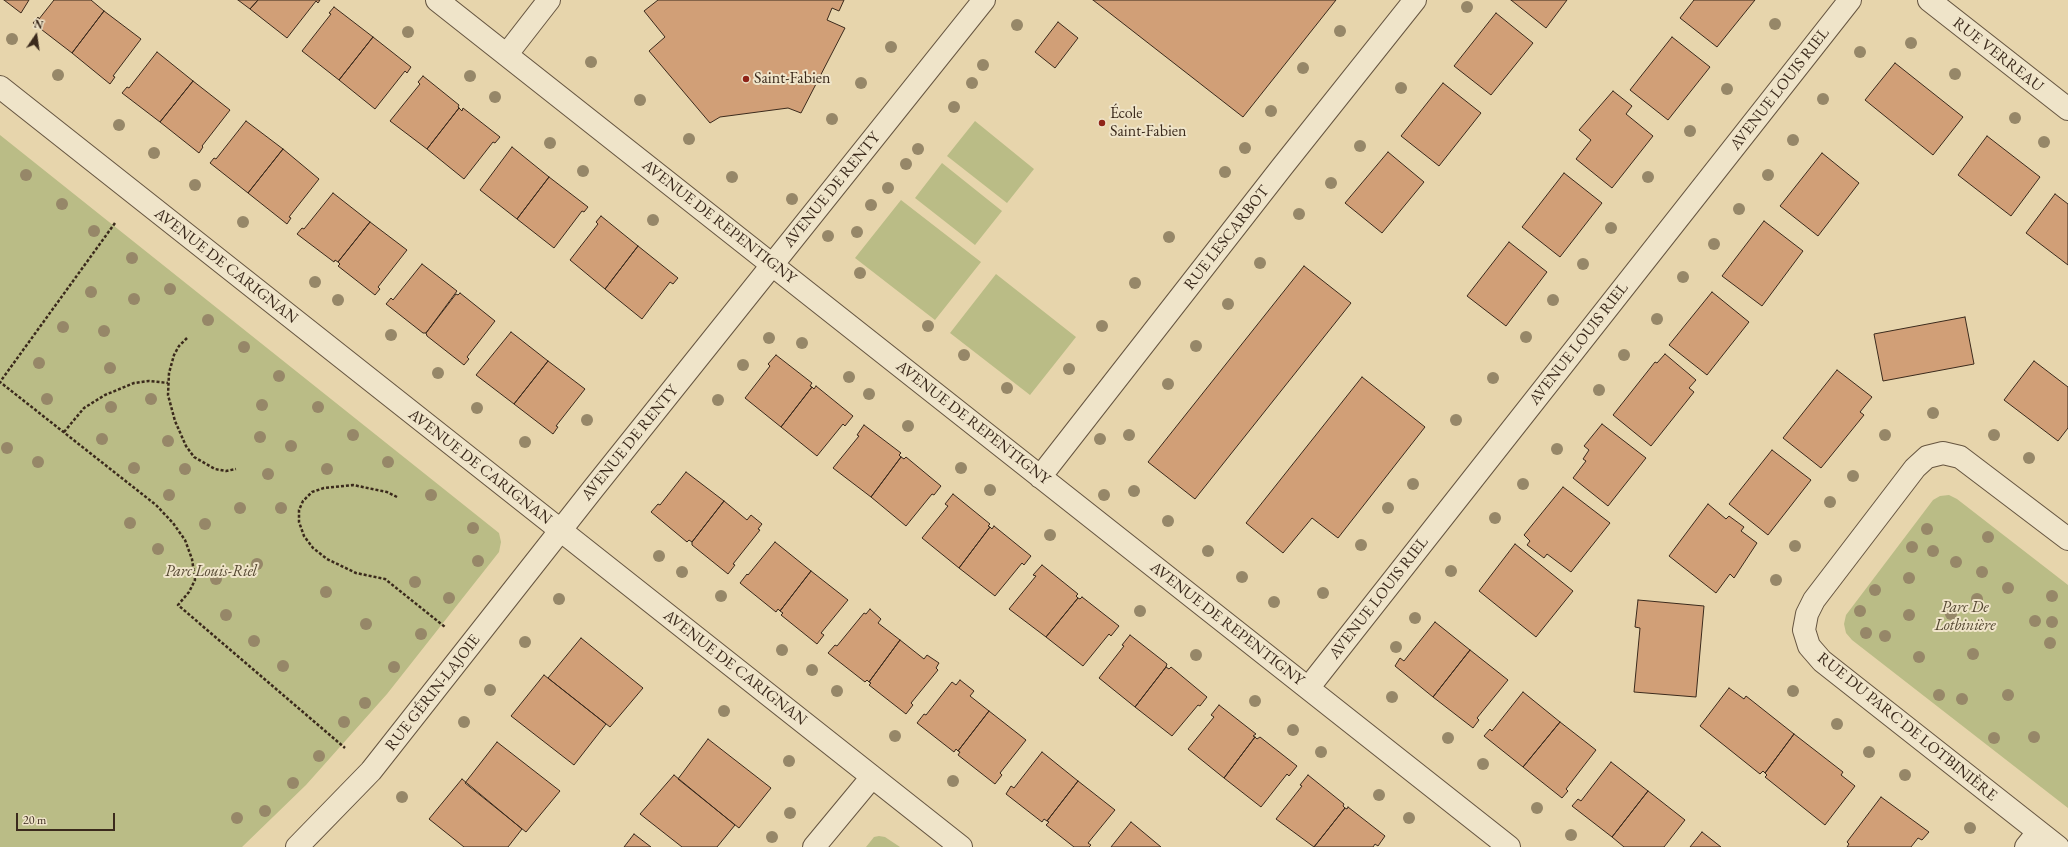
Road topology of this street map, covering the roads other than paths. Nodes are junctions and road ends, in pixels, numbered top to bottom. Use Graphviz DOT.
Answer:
graph roads {
  1 [pos="437,0"];
  2 [pos="549,0"];
  3 [pos="984,0"];
  4 [pos="1415,0"];
  5 [pos="1850,0"];
  6 [pos="1929,0"];
  7 [pos="506,54"];
  8 [pos="0,87"];
  9 [pos="2068,109"];
  10 [pos="773,264"];
  11 [pos="1040,477"];
  12 [pos="560,530"];
  13 [pos="2068,539"];
  14 [pos="1309,687"];
  15 [pos="872,776"];
  16 [pos="2032,839"];
  17 [pos="297,847"];
  18 [pos="814,847"];
  19 [pos="961,847"];
  20 [pos="1509,847"];
  21 [pos="2058,847"];
  1 -- 7 [label="street, AVENUE DE REPENTIGNY"];
  2 -- 7 [label="street"];
  3 -- 10 [label="street, AVENUE DE RENTY"];
  4 -- 11 [label="street, RUE LESCARBOT"];
  5 -- 14 [label="street, AVENUE LOUIS RIEL"];
  6 -- 9 [label="street, RUE VERREAU"];
  7 -- 10 [label="street, AVENUE DE REPENTIGNY"];
  8 -- 12 [label="street, AVENUE DE CARIGNAN"];
  10 -- 11 [label="street, AVENUE DE REPENTIGNY"];
  10 -- 12 [label="street, AVENUE DE RENTY"];
  11 -- 14 [label="street, AVENUE DE REPENTIGNY"];
  12 -- 15 [label="street, AVENUE DE CARIGNAN"];
  12 -- 17 [label="street, RUE GÉRIN-LAJOIE"];
  13 -- 16 [label="street, RUE DU PARC DE LOTBINIÈRE"];
  14 -- 20 [label="street, AVENUE DE REPENTIGNY"];
  15 -- 18 [label="street"];
  15 -- 19 [label="street, AVENUE DE CARIGNAN"];
  16 -- 21 [label="street, RUE DU PARC DE LOTBINIÈRE"];
}
